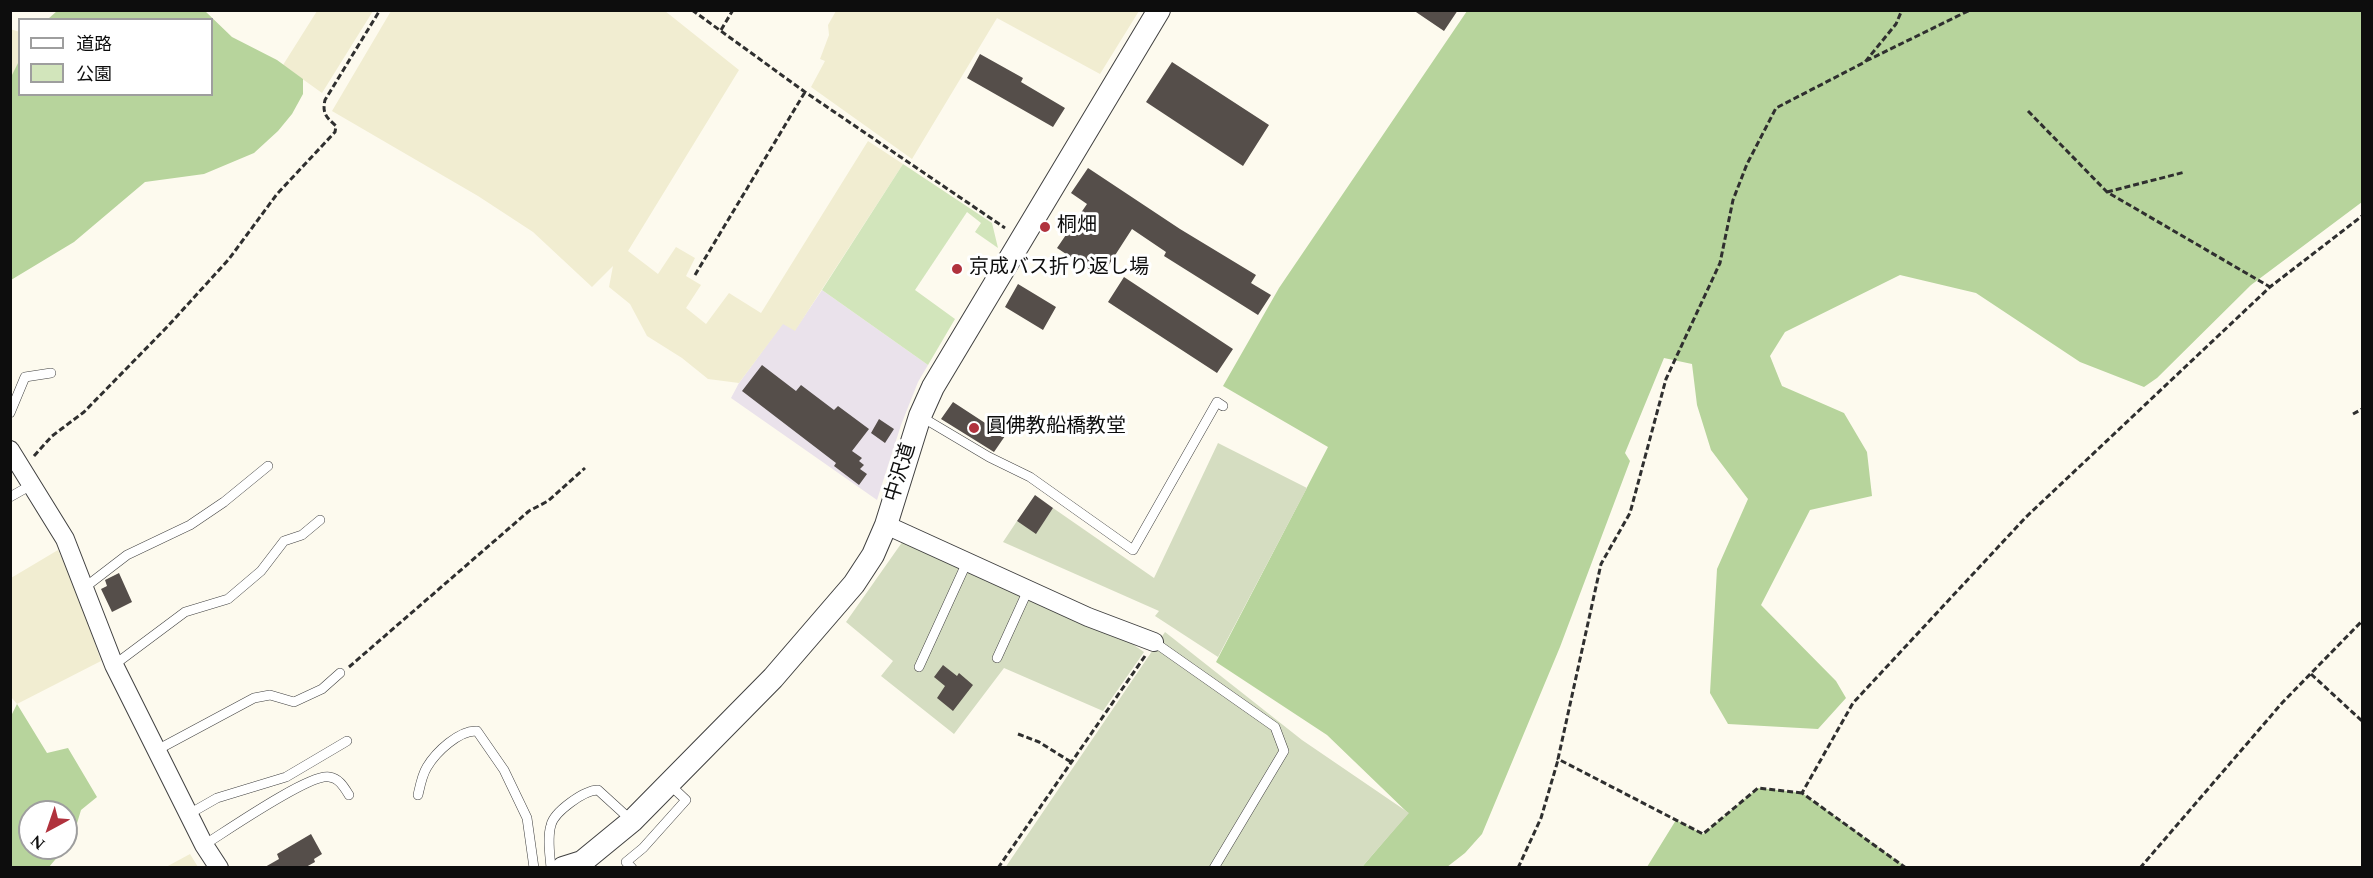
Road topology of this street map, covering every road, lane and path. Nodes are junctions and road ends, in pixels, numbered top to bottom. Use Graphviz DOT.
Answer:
graph roads {
  1 [pos="380,10"];
  2 [pos="692,10"];
  3 [pos="733,10"];
  4 [pos="1159,10"];
  5 [pos="1902,10"];
  6 [pos="1970,10"];
  7 [pos="721,30"];
  8 [pos="1864,62"];
  9 [pos="805,92"];
  10 [pos="2028,111"];
  11 [pos="2185,172"];
  12 [pos="2107,192"];
  13 [pos="2362,216"];
  14 [pos="1022,238"];
  15 [pos="695,275"];
  16 [pos="2270,287"];
  17 [pos="51,374"];
  18 [pos="1223,406"];
  19 [pos="2362,409"];
  20 [pos="10,413"];
  21 [pos="2353,414"];
  22 [pos="920,416"];
  23 [pos="10,450"];
  24 [pos="268,466"];
  25 [pos="585,468"];
  26 [pos="28,476"];
  27 [pos="10,497"];
  28 [pos="320,520"];
  29 [pos="886,525"];
  30 [pos="967,562"];
  31 [pos="84,588"];
  32 [pos="1028,590"];
  33 [pos="2362,621"];
  34 [pos="1154,642"];
  35 [pos="997,658"];
  36 [pos="114,665"];
  37 [pos="919,667"];
  38 [pos="340,673"];
  39 [pos="2310,674"];
  40 [pos="2362,721"];
  41 [pos="1018,734"];
  42 [pos="347,741"];
  43 [pos="157,750"];
  44 [pos="1558,759"];
  45 [pos="1071,762"];
  46 [pos="669,784"];
  47 [pos="1802,792"];
  48 [pos="349,795"];
  49 [pos="418,795"];
  50 [pos="189,814"];
  51 [pos="632,820"];
  52 [pos="204,845"];
  53 [pos="571,866"];
  54 [pos="219,867"];
  55 [pos="534,867"];
  56 [pos="632,867"];
  57 [pos="998,867"];
  58 [pos="1214,867"];
  59 [pos="1518,867"];
  60 [pos="1906,867"];
  61 [pos="2140,867"];
  1 -- 26 [label="path"];
  2 -- 7 [label="path"];
  3 -- 7 [label="path"];
  4 -- 14 [label="street, 中沢道"];
  5 -- 8 [label="path"];
  6 -- 8 [label="path"];
  7 -- 9 [label="path"];
  8 -- 44 [label="path"];
  9 -- 14 [label="path"];
  9 -- 15 [label="path"];
  10 -- 12 [label="path"];
  11 -- 12 [label="path"];
  12 -- 16 [label="path"];
  13 -- 16 [label="path"];
  14 -- 22 [label="street, 中沢道"];
  16 -- 47 [label="path"];
  17 -- 20 [label="lane"];
  18 -- 22 [label="lane"];
  19 -- 21 [label="path"];
  22 -- 29 [label="street, 中沢道"];
  23 -- 26 [label="street"];
  24 -- 31 [label="lane"];
  25 -- 38 [label="path"];
  26 -- 27 [label="lane"];
  26 -- 31 [label="street"];
  28 -- 36 [label="lane"];
  29 -- 30 [label="street"];
  29 -- 46 [label="street, 中沢道"];
  30 -- 32 [label="street"];
  30 -- 37 [label="lane"];
  31 -- 36 [label="street"];
  32 -- 34 [label="street"];
  32 -- 35 [label="lane"];
  33 -- 39 [label="path"];
  34 -- 45 [label="path"];
  34 -- 58 [label="lane"];
  36 -- 43 [label="street"];
  38 -- 43 [label="lane"];
  39 -- 40 [label="path"];
  39 -- 61 [label="path"];
  41 -- 45 [label="path"];
  42 -- 50 [label="lane"];
  43 -- 50 [label="street"];
  44 -- 47 [label="path"];
  44 -- 59 [label="path"];
  45 -- 57 [label="path"];
  46 -- 51 [label="street, 中沢道"];
  46 -- 56 [label="lane"];
  47 -- 60 [label="path"];
  48 -- 52 [label="lane"];
  49 -- 55 [label="lane"];
  50 -- 52 [label="street"];
  51 -- 53 [label="street, 中沢道"];
  51 -- 53 [label="lane"];
  52 -- 54 [label="street"];
}
